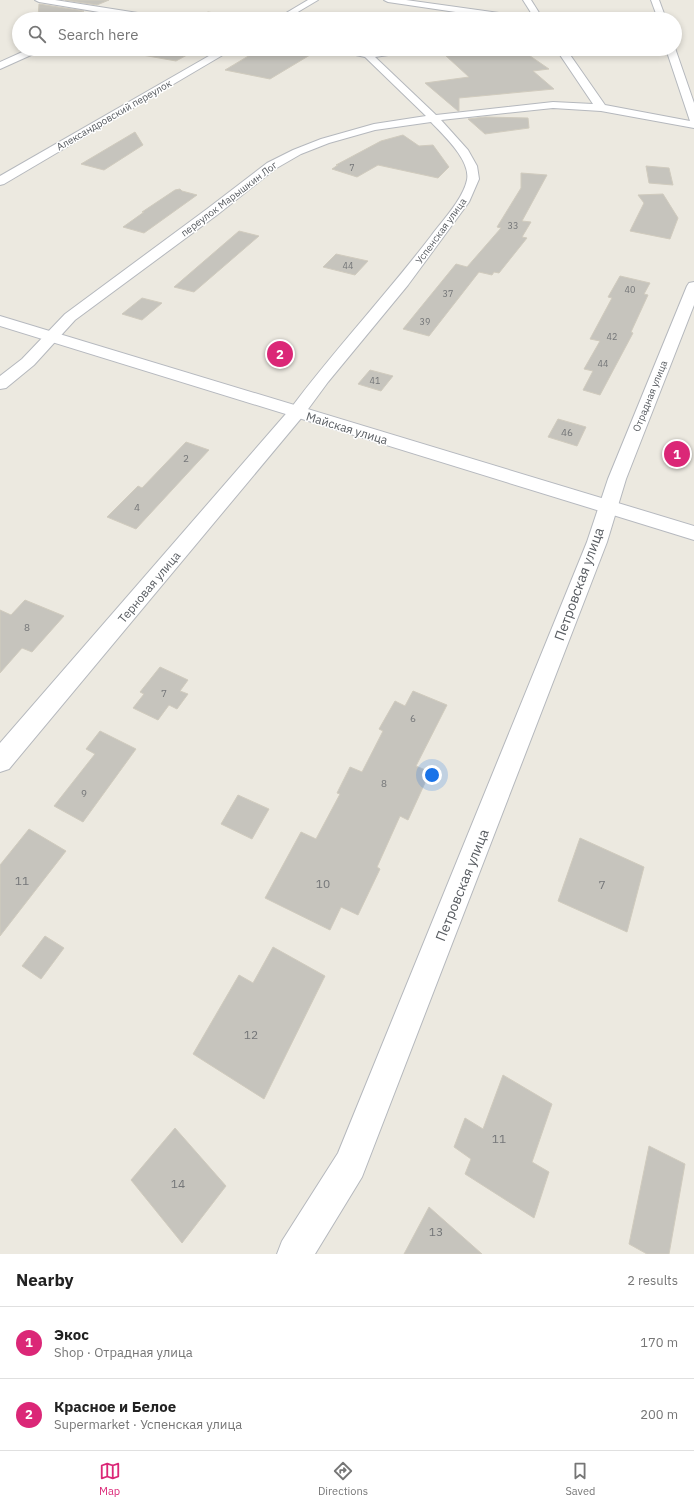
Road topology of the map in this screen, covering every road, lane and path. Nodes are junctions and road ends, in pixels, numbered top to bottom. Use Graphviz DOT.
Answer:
graph roads {
  1 [pos="39,0"];
  2 [pos="314,0"];
  3 [pos="388,0"];
  4 [pos="527,0"];
  5 [pos="656,0"];
  6 [pos="129,6"];
  7 [pos="116,12"];
  8 [pos="293,12"];
  9 [pos="472,12"];
  10 [pos="535,12"];
  11 [pos="660,12"];
  12 [pos="21,56"];
  13 [pos="216,56"];
  14 [pos="370,56"];
  15 [pos="566,56"];
  16 [pos="673,56"];
  17 [pos="0,59"];
  18 [pos="10,61"];
  19 [pos="0,66"];
  20 [pos="601,108"];
  21 [pos="433,118"];
  22 [pos="694,119"];
  23 [pos="694,124"];
  24 [pos="0,181"];
  25 [pos="694,286"];
  26 [pos="0,321"];
  27 [pos="51,337"];
  28 [pos="0,384"];
  29 [pos="297,412"];
  30 [pos="607,507"];
  31 [pos="694,533"];
  32 [pos="0,761"];
  33 [pos="295,1254"];
  1 -- 7 [label="street"];
  2 -- 8 [label="street"];
  3 -- 9 [label="street"];
  4 -- 10 [label="street"];
  5 -- 11 [label="street"];
  6 -- 7 [label="street"];
  12 -- 18 [label="street"];
  13 -- 24 [label="street, Александровский переулок"];
  14 -- 21 [label="street, Успенская улица"];
  15 -- 20 [label="street"];
  16 -- 22 [label="street"];
  17 -- 18 [label="street"];
  18 -- 19 [label="street"];
  20 -- 21 [label="street, переулок Марышкин Лог"];
  20 -- 23 [label="street, переулок Марышкин Лог"];
  21 -- 27 [label="street, переулок Марышкин Лог"];
  21 -- 29 [label="street, Успенская улица"];
  25 -- 30 [label="street, Отрадная улица"];
  26 -- 27 [label="street, Майская улица"];
  27 -- 28 [label="street, переулок Марышкин Лог"];
  27 -- 29 [label="street, Майская улица"];
  29 -- 30 [label="street, Майская улица"];
  29 -- 32 [label="street, Терновая улица"];
  30 -- 31 [label="street, Майская улица"];
  30 -- 33 [label="street, Петровская улица"];
}
